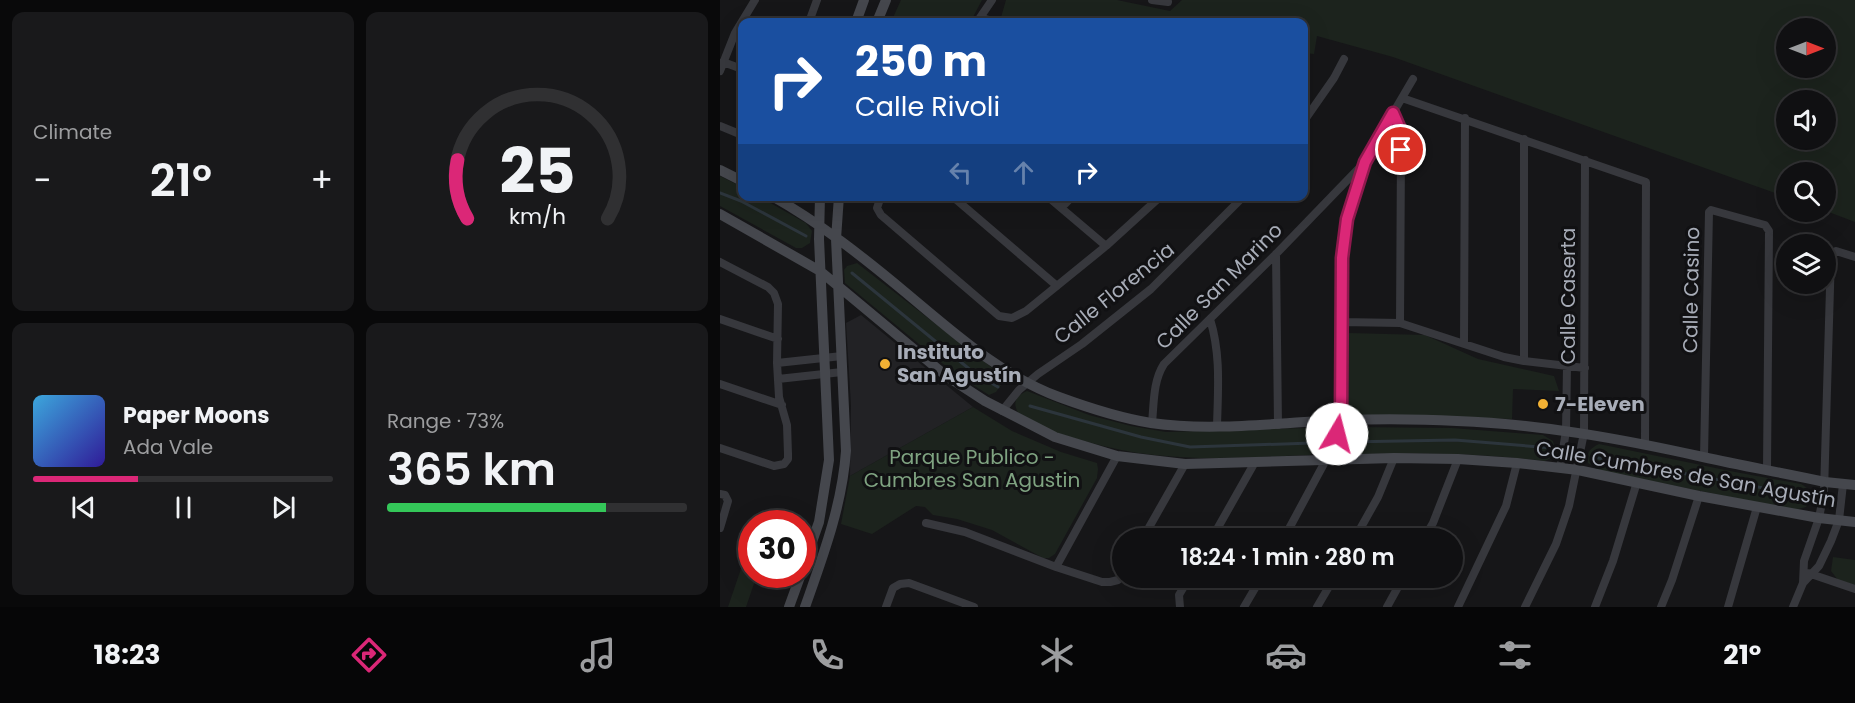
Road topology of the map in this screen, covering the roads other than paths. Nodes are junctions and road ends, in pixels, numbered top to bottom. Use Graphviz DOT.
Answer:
graph roads {
  1 [pos="755,0"];
  2 [pos="817,0"];
  3 [pos="864,0"];
  4 [pos="886,0"];
  5 [pos="992,0"];
  6 [pos="1152,0"];
  7 [pos="1168,2"];
  8 [pos="744,18"];
  9 [pos="810,18"];
  10 [pos="857,18"];
  11 [pos="879,18"];
  12 [pos="981,18"];
  13 [pos="738,28"];
  14 [pos="1344,59"];
  15 [pos="723,62"];
  16 [pos="738,68"];
  17 [pos="720,71"];
  18 [pos="1413,79"];
  19 [pos="1402,98"];
  20 [pos="1393,113"];
  21 [pos="1308,115"];
  22 [pos="1465,118"];
  23 [pos="720,126"];
  24 [pos="738,133"];
  25 [pos="1524,139"];
  26 [pos="1585,160"];
  27 [pos="1365,162"];
  28 [pos="720,170"];
  29 [pos="738,179"];
  30 [pos="780,201"];
  31 [pos="820,201"];
  32 [pos="839,201"];
  33 [pos="879,201"];
  34 [pos="958,201"];
  35 [pos="1052,201"];
  36 [pos="1068,201"];
  37 [pos="1156,201"];
  38 [pos="1239,201"];
  39 [pos="1060,208"];
  40 [pos="720,214"];
  41 [pos="819,225"];
  42 [pos="836,239"];
  43 [pos="1106,246"];
  44 [pos="1276,254"];
  45 [pos="1855,257"];
  46 [pos="720,262"];
  47 [pos="820,271"];
  48 [pos="838,285"];
  49 [pos="1057,286"];
  50 [pos="720,319"];
  51 [pos="1210,319"];
  52 [pos="1342,322"];
  53 [pos="1400,323"];
  54 [pos="778,339"];
  55 [pos="1464,342"];
  56 [pos="842,356"];
  57 [pos="826,358"];
  58 [pos="1524,361"];
  59 [pos="777,363"];
  60 [pos="1567,366"];
  61 [pos="1585,368"];
  62 [pos="842,372"];
  63 [pos="826,373"];
  64 [pos="778,379"];
  65 [pos="1028,383"];
  66 [pos="720,384"];
  67 [pos="782,405"];
  68 [pos="1002,411"];
  69 [pos="1341,420"];
  70 [pos="1152,423"];
  71 [pos="1278,425"];
  72 [pos="1217,426"];
  73 [pos="1566,431"];
  74 [pos="1584,433"];
  75 [pos="1645,443"];
  76 [pos="720,448"];
  77 [pos="1117,456"];
  78 [pos="1704,457"];
  79 [pos="1327,458"];
  80 [pos="1394,458"];
  81 [pos="1458,459"];
  82 [pos="1255,462"];
  83 [pos="1517,463"];
  84 [pos="1185,464"];
  85 [pos="1560,468"];
  86 [pos="1767,469"];
  87 [pos="1578,470"];
  88 [pos="1637,482"];
  89 [pos="1825,482"];
  90 [pos="1843,484"];
  91 [pos="1855,485"];
  92 [pos="720,494"];
  93 [pos="1699,496"];
  94 [pos="1758,507"];
  95 [pos="1819,518"];
  96 [pos="1839,520"];
  97 [pos="1855,522"];
  98 [pos="926,523"];
  99 [pos="720,528"];
  100 [pos="1149,528"];
  101 [pos="1218,528"];
  102 [pos="1289,528"];
  103 [pos="1361,528"];
  104 [pos="1430,528"];
  105 [pos="816,530"];
  106 [pos="1056,567"];
  107 [pos="1803,570"];
  108 [pos="1813,575"];
  109 [pos="1112,582"];
  110 [pos="1803,583"];
  111 [pos="796,588"];
  112 [pos="1183,588"];
  113 [pos="1255,588"];
  114 [pos="1328,588"];
  115 [pos="1397,588"];
  116 [pos="1855,589"];
  117 [pos="957,604"];
  118 [pos="789,607"];
  119 [pos="805,607"];
  120 [pos="886,607"];
  121 [pos="974,607"];
  122 [pos="1180,607"];
  123 [pos="1244,607"];
  124 [pos="1317,607"];
  125 [pos="1387,607"];
  126 [pos="1458,607"];
  127 [pos="1524,607"];
  128 [pos="1594,607"];
  129 [pos="1661,607"];
  130 [pos="1728,607"];
  131 [pos="1793,607"];
  1 -- 8 [label="street"];
  2 -- 9 [label="street"];
  3 -- 10 [label="street"];
  4 -- 11 [label="street"];
  5 -- 12 [label="street"];
  6 -- 7 [label="street"];
  13 -- 15 [label="street"];
  14 -- 21 [label="street"];
  15 -- 16 [label="street"];
  15 -- 17 [label="street"];
  18 -- 19 [label="street"];
  19 -- 20 [label="street"];
  19 -- 22 [label="street"];
  20 -- 27 [label="street"];
  20 -- 53 [label="street"];
  22 -- 25 [label="street"];
  22 -- 55 [label="street"];
  23 -- 24 [label="street"];
  25 -- 26 [label="street"];
  25 -- 58 [label="street"];
  26 -- 61 [label="street, Calle Caserta"];
  26 -- 75 [label="street"];
  27 -- 44 [label="street, Calle San Marino"];
  27 -- 52 [label="street"];
  28 -- 29 [label="street"];
  30 -- 41 [label="street, Calle Cumbres de San Agustín"];
  31 -- 41 [label="street"];
  32 -- 42 [label="street"];
  33 -- 49 [label="street"];
  34 -- 49 [label="street"];
  35 -- 39 [label="street"];
  36 -- 39 [label="street"];
  37 -- 43 [label="street"];
  38 -- 65 [label="street, Calle Florencia"];
  39 -- 43 [label="street"];
  40 -- 47 [label="street, Calle Cumbres de San Agustín"];
  41 -- 42 [label="street, Calle Cumbres de San Agustín"];
  41 -- 47 [label="street"];
  42 -- 48 [label="street"];
  42 -- 65 [label="street, Calle Cumbres de San Agustín"];
  43 -- 49 [label="street"];
  44 -- 51 [label="street, Calle San Marino"];
  44 -- 71 [label="street"];
  45 -- 89 [label="street"];
  46 -- 54 [label="street"];
  47 -- 48 [label="street, Calle Cumbres de San Agustín"];
  47 -- 57 [label="street"];
  48 -- 56 [label="street"];
  48 -- 68 [label="street, Calle Cumbres de San Agustín"];
  50 -- 54 [label="street"];
  51 -- 70 [label="street, Calle San Marino"];
  51 -- 72 [label="street"];
  52 -- 53 [label="street"];
  52 -- 69 [label="street"];
  53 -- 55 [label="street"];
  54 -- 59 [label="street"];
  55 -- 58 [label="street"];
  56 -- 57 [label="street"];
  56 -- 62 [label="street"];
  57 -- 59 [label="street"];
  57 -- 63 [label="street"];
  58 -- 60 [label="street"];
  59 -- 64 [label="street"];
  60 -- 61 [label="street"];
  60 -- 73 [label="street, Calle Caserta"];
  61 -- 74 [label="street, Calle Caserta"];
  62 -- 63 [label="street"];
  62 -- 119 [label="street"];
  63 -- 64 [label="street"];
  63 -- 105 [label="street"];
  64 -- 67 [label="street"];
  65 -- 68 [label="street, Calle Florencia"];
  65 -- 70 [label="street, Calle Cumbres de San Agustín"];
  66 -- 67 [label="street"];
  67 -- 76 [label="street"];
  68 -- 77 [label="street, Calle Cumbres de San Agustín"];
  69 -- 71 [label="street, Calle Cumbres de San Agustín"];
  69 -- 73 [label="street, Calle Cumbres de San Agustín"];
  69 -- 79 [label="street"];
  70 -- 72 [label="street, Calle Cumbres de San Agustín"];
  71 -- 72 [label="street, Calle Cumbres de San Agustín"];
  73 -- 74 [label="street, Calle Cumbres de San Agustín"];
  73 -- 85 [label="street, Calle Caserta"];
  74 -- 75 [label="street, Calle Cumbres de San Agustín"];
  74 -- 87 [label="street, Calle Caserta"];
  75 -- 78 [label="street, Calle Cumbres de San Agustín"];
  77 -- 84 [label="street, Calle Cumbres de San Agustín"];
  77 -- 106 [label="street"];
  78 -- 86 [label="street, Calle Cumbres de San Agustín"];
  78 -- 86 [label="street, Calle Casino"];
  79 -- 80 [label="street, Calle Cumbres de San Agustín"];
  79 -- 82 [label="street, Calle Cumbres de San Agustín"];
  79 -- 102 [label="street"];
  80 -- 81 [label="street, Calle Cumbres de San Agustín"];
  80 -- 103 [label="street"];
  81 -- 83 [label="street, Calle Cumbres de San Agustín"];
  81 -- 104 [label="street"];
  82 -- 84 [label="street, Calle Cumbres de San Agustín"];
  82 -- 101 [label="street"];
  83 -- 85 [label="street, Calle Cumbres de San Agustín"];
  83 -- 126 [label="street"];
  84 -- 100 [label="street"];
  85 -- 87 [label="street, Calle Cumbres de San Agustín"];
  86 -- 89 [label="street, Calle Cumbres de San Agustín"];
  87 -- 88 [label="street, Calle Cumbres de San Agustín"];
  87 -- 127 [label="street, Calle Caserta"];
  88 -- 93 [label="street, Calle Cumbres de San Agustín"];
  88 -- 128 [label="street"];
  89 -- 90 [label="street, Calle Cumbres de San Agustín"];
  89 -- 95 [label="street"];
  90 -- 91 [label="street, Calle Cumbres de San Agustín"];
  90 -- 96 [label="street"];
  92 -- 99 [label="street"];
  93 -- 94 [label="street, Calle Cumbres de San Agustín"];
  93 -- 129 [label="street"];
  94 -- 95 [label="street, Calle Cumbres de San Agustín"];
  94 -- 130 [label="street"];
  95 -- 96 [label="street, Calle Cumbres de San Agustín"];
  95 -- 107 [label="street"];
  96 -- 97 [label="street, Calle Cumbres de San Agustín"];
  96 -- 108 [label="street"];
  98 -- 106 [label="street"];
  106 -- 109 [label="street"];
  107 -- 108 [label="street"];
  107 -- 110 [label="street"];
  108 -- 110 [label="street"];
  108 -- 116 [label="street"];
  110 -- 131 [label="street"];
  111 -- 118 [label="street"];
  112 -- 122 [label="street"];
  113 -- 123 [label="street"];
  114 -- 124 [label="street"];
  115 -- 125 [label="street"];
  117 -- 120 [label="street"];
  117 -- 121 [label="street"];
}
